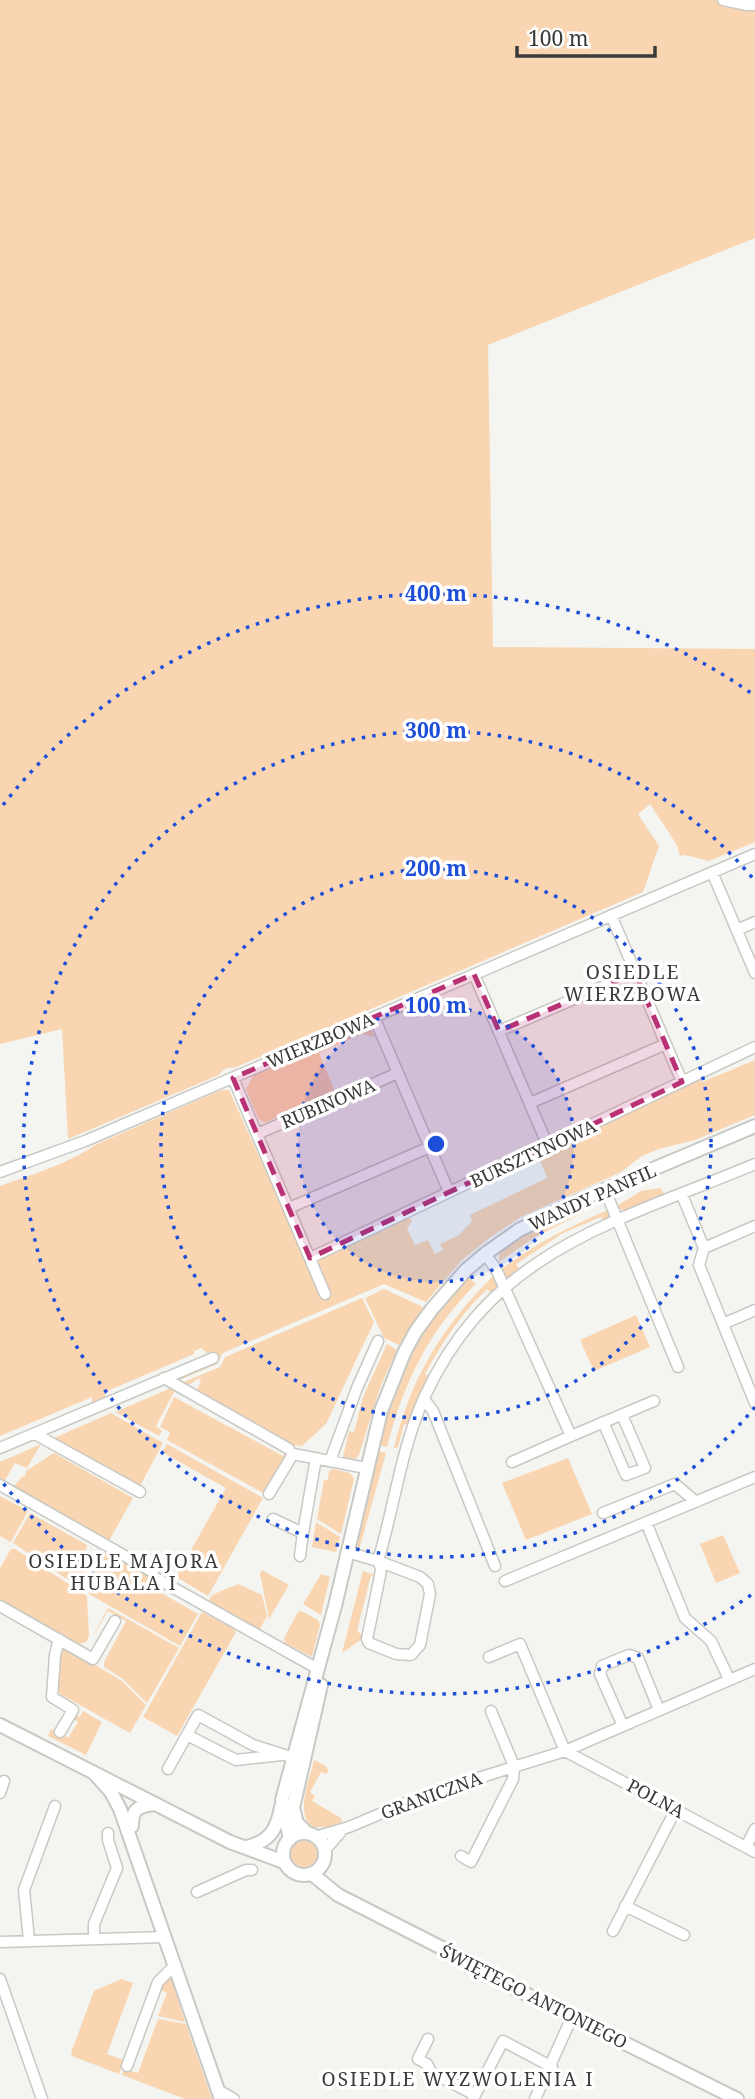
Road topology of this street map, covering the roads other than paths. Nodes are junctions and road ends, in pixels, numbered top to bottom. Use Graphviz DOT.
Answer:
graph roads {
  1 [pos="723,0"];
  2 [pos="755,5"];
  3 [pos="755,854"];
  4 [pos="712,872"];
  5 [pos="611,915"];
  6 [pos="755,922"];
  7 [pos="737,930"];
  8 [pos="635,972"];
  9 [pos="755,973"];
  10 [pos="474,974"];
  11 [pos="374,1017"];
  12 [pos="499,1031"];
  13 [pos="666,1044"];
  14 [pos="755,1047"];
  15 [pos="398,1073"];
  16 [pos="233,1077"];
  17 [pos="682,1082"];
  18 [pos="530,1103"];
  19 [pos="755,1126"];
  20 [pos="257,1133"];
  21 [pos="548,1146"];
  22 [pos="430,1147"];
  23 [pos="755,1164"];
  24 [pos="0,1172"];
  25 [pos="605,1190"];
  26 [pos="449,1192"];
  27 [pos="682,1195"];
  28 [pos="289,1208"];
  29 [pos="617,1221"];
  30 [pos="755,1226"];
  31 [pos="704,1248"];
  32 [pos="485,1254"];
  33 [pos="310,1258"];
  34 [pos="505,1286"];
  35 [pos="326,1294"];
  36 [pos="755,1310"];
  37 [pos="723,1324"];
  38 [pos="378,1341"];
  39 [pos="213,1358"];
  40 [pos="678,1367"];
  41 [pos="164,1378"];
  42 [pos="424,1399"];
  43 [pos="654,1401"];
  44 [pos="755,1404"];
  45 [pos="622,1415"];
  46 [pos="603,1422"];
  47 [pos="35,1434"];
  48 [pos="571,1436"];
  49 [pos="0,1448"];
  50 [pos="289,1449"];
  51 [pos="316,1458"];
  52 [pos="330,1461"];
  53 [pos="512,1462"];
  54 [pos="366,1468"];
  55 [pos="755,1477"];
  56 [pos="0,1485"];
  57 [pos="140,1492"];
  58 [pos="269,1494"];
  59 [pos="696,1502"];
  60 [pos="603,1513"];
  61 [pos="273,1519"];
  62 [pos="646,1522"];
  63 [pos="303,1533"];
  64 [pos="347,1552"];
  65 [pos="300,1556"];
  66 [pos="378,1561"];
  67 [pos="495,1566"];
  68 [pos="505,1581"];
  69 [pos="0,1606"];
  70 [pos="115,1621"];
  71 [pos="60,1639"];
  72 [pos="489,1657"];
  73 [pos="755,1669"];
  74 [pos="321,1670"];
  75 [pos="729,1679"];
  76 [pos="659,1710"];
  77 [pos="491,1711"];
  78 [pos="0,1725"];
  79 [pos="623,1726"];
  80 [pos="60,1732"];
  81 [pos="187,1735"];
  82 [pos="565,1751"];
  83 [pos="297,1754"];
  84 [pos="514,1766"];
  85 [pos="168,1769"];
  86 [pos="93,1772"];
  87 [pos="4,1781"];
  88 [pos="130,1792"];
  89 [pos="0,1793"];
  90 [pos="282,1800"];
  91 [pos="154,1804"];
  92 [pos="55,1806"];
  93 [pos="120,1809"];
  94 [pos="676,1810"];
  95 [pos="132,1826"];
  96 [pos="349,1827"];
  97 [pos="755,1829"];
  98 [pos="108,1833"];
  99 [pos="311,1835"];
  100 [pos="288,1841"];
  101 [pos="248,1849"];
  102 [pos="750,1849"];
  103 [pos="324,1856"];
  104 [pos="461,1856"];
  105 [pos="284,1862"];
  106 [pos="253,1870"];
  107 [pos="312,1874"];
  108 [pos="333,1890"];
  109 [pos="197,1892"];
  110 [pos="151,1894"];
  111 [pos="625,1906"];
  112 [pos="613,1931"];
  113 [pos="684,1935"];
  114 [pos="165,1937"];
  115 [pos="94,1939"];
  116 [pos="29,1940"];
  117 [pos="0,1942"];
  118 [pos="174,1965"];
  119 [pos="0,1979"];
  120 [pos="2,1994"];
  121 [pos="572,2017"];
  122 [pos="428,2039"];
  123 [pos="127,2066"];
  124 [pos="552,2067"];
  125 [pos="219,2095"];
  126 [pos="474,2097"];
  127 [pos="43,2099"];
  128 [pos="234,2099"];
  129 [pos="536,2099"];
  130 [pos="737,2099"];
  1 -- 2 [label="street"];
  3 -- 4 [label="street, WIERZBOWA"];
  4 -- 5 [label="street, WIERZBOWA"];
  4 -- 7 [label="street"];
  5 -- 8 [label="street"];
  5 -- 10 [label="street, WIERZBOWA"];
  6 -- 7 [label="street"];
  7 -- 9 [label="street"];
  8 -- 12 [label="street"];
  8 -- 13 [label="street"];
  10 -- 11 [label="street, WIERZBOWA"];
  10 -- 12 [label="street"];
  11 -- 15 [label="street"];
  11 -- 16 [label="street, WIERZBOWA"];
  12 -- 18 [label="street"];
  13 -- 17 [label="street"];
  13 -- 18 [label="street"];
  14 -- 17 [label="street, BURSZTYNOWA"];
  15 -- 20 [label="street, RUBINOWA"];
  15 -- 22 [label="street"];
  16 -- 20 [label="street"];
  16 -- 24 [label="street, WIERZBOWA"];
  17 -- 21 [label="street, BURSZTYNOWA"];
  18 -- 21 [label="street"];
  19 -- 25 [label="street, WANDY PANFIL"];
  20 -- 28 [label="street"];
  21 -- 26 [label="street, BURSZTYNOWA"];
  22 -- 26 [label="street"];
  22 -- 28 [label="street"];
  23 -- 27 [label="street"];
  25 -- 29 [label="street"];
  25 -- 32 [label="street, WANDY PANFIL"];
  26 -- 33 [label="street, BURSZTYNOWA"];
  27 -- 29 [label="street"];
  27 -- 31 [label="street"];
  28 -- 33 [label="street"];
  29 -- 34 [label="street"];
  29 -- 40 [label="street"];
  30 -- 31 [label="street"];
  31 -- 37 [label="street"];
  32 -- 34 [label="street"];
  32 -- 54 [label="street, WANDY PANFIL"];
  33 -- 35 [label="street"];
  34 -- 42 [label="street"];
  34 -- 48 [label="street"];
  36 -- 37 [label="street"];
  37 -- 44 [label="street"];
  38 -- 52 [label="street"];
  39 -- 41 [label="street"];
  41 -- 47 [label="street"];
  41 -- 50 [label="street"];
  42 -- 66 [label="street"];
  42 -- 67 [label="street"];
  43 -- 45 [label="street"];
  45 -- 46 [label="street"];
  45 -- 46 [label="street"];
  46 -- 48 [label="street"];
  47 -- 49 [label="street"];
  47 -- 57 [label="street"];
  48 -- 53 [label="street"];
  51 -- 52 [label="street"];
  51 -- 58 [label="street"];
  51 -- 63 [label="street"];
  52 -- 54 [label="street"];
  54 -- 64 [label="street, WANDY PANFIL"];
  55 -- 59 [label="street"];
  56 -- 74 [label="street"];
  59 -- 60 [label="street"];
  59 -- 62 [label="street"];
  61 -- 63 [label="street"];
  62 -- 68 [label="street"];
  62 -- 75 [label="street"];
  63 -- 65 [label="street"];
  64 -- 66 [label="street"];
  64 -- 74 [label="street, WANDY PANFIL"];
  66 -- 66 [label="street"];
  69 -- 71 [label="street"];
  70 -- 71 [label="street"];
  71 -- 80 [label="street"];
  72 -- 82 [label="street"];
  73 -- 75 [label="street, GRANICZNA"];
  74 -- 83 [label="street, WANDY PANFIL"];
  75 -- 76 [label="street, GRANICZNA"];
  76 -- 79 [label="street, GRANICZNA"];
  76 -- 79 [label="street"];
  77 -- 84 [label="street"];
  78 -- 86 [label="street"];
  79 -- 82 [label="street, GRANICZNA"];
  81 -- 83 [label="street"];
  81 -- 83 [label="street"];
  81 -- 85 [label="street"];
  82 -- 84 [label="street, GRANICZNA"];
  82 -- 94 [label="street, POLNA"];
  83 -- 90 [label="street, WANDY PANFIL"];
  83 -- 99 [label="street, WANDY PANFIL"];
  84 -- 96 [label="street, GRANICZNA"];
  84 -- 104 [label="street, GRANICZNA"];
  86 -- 88 [label="street"];
  86 -- 93 [label="street"];
  87 -- 89 [label="street"];
  88 -- 91 [label="street"];
  88 -- 93 [label="street"];
  88 -- 95 [label="street"];
  90 -- 100 [label="street, WANDY PANFIL"];
  90 -- 101 [label="street"];
  91 -- 95 [label="street"];
  91 -- 101 [label="street"];
  92 -- 116 [label="street"];
  93 -- 110 [label="street"];
  94 -- 102 [label="street, POLNA"];
  94 -- 111 [label="street"];
  95 -- 110 [label="street"];
  96 -- 99 [label="street, GRANICZNA"];
  96 -- 103 [label="street, GRANICZNA"];
  97 -- 102 [label="street, POLNA"];
  98 -- 115 [label="street"];
  99 -- 100 [label="street"];
  99 -- 103 [label="street"];
  100 -- 101 [label="street"];
  100 -- 105 [label="street"];
  101 -- 105 [label="street"];
  103 -- 107 [label="street"];
  103 -- 108 [label="street"];
  105 -- 107 [label="street"];
  106 -- 109 [label="street"];
  107 -- 108 [label="street, ŚWIĘTEGO ANTONIEGO"];
  108 -- 121 [label="street, ŚWIĘTEGO ANTONIEGO"];
  110 -- 114 [label="street"];
  111 -- 112 [label="street"];
  111 -- 113 [label="street"];
  114 -- 115 [label="street"];
  114 -- 118 [label="street"];
  115 -- 116 [label="street"];
  116 -- 117 [label="street"];
  118 -- 123 [label="street"];
  118 -- 125 [label="street"];
  119 -- 120 [label="street"];
  120 -- 127 [label="street"];
  121 -- 124 [label="street"];
  121 -- 130 [label="street, ŚWIĘTEGO ANTONIEGO"];
  122 -- 126 [label="street"];
  124 -- 126 [label="street"];
  124 -- 129 [label="street"];
  125 -- 128 [label="street"];
}
